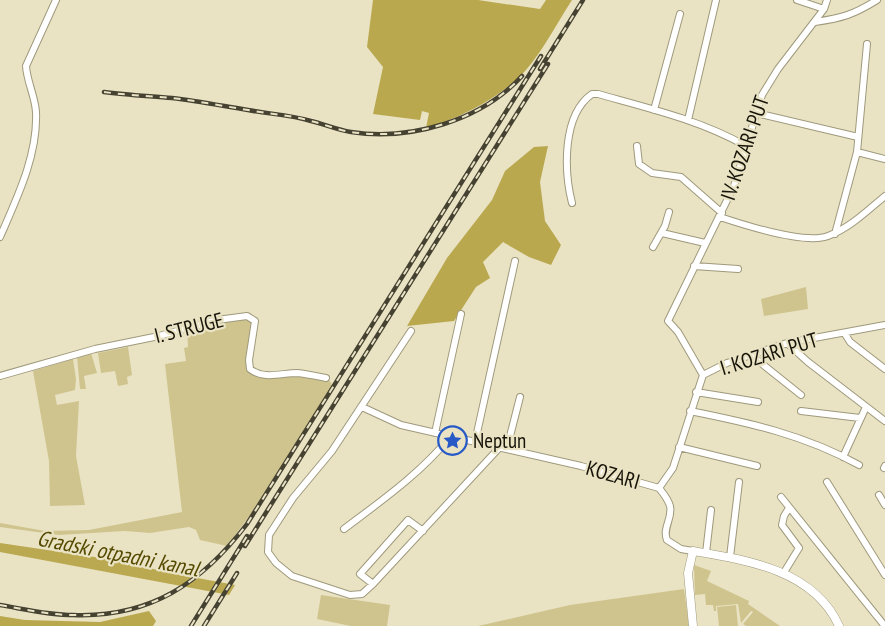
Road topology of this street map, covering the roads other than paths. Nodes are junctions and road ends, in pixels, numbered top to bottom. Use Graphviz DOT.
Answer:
graph roads {
  1 [pos="56,0"];
  2 [pos="716,0"];
  3 [pos="797,0"];
  4 [pos="827,0"];
  5 [pos="877,0"];
  6 [pos="824,9"];
  7 [pos="680,14"];
  8 [pos="815,22"];
  9 [pos="867,44"];
  10 [pos="654,110"];
  11 [pos="756,112"];
  12 [pos="688,120"];
  13 [pos="858,137"];
  14 [pos="637,146"];
  15 [pos="746,146"];
  16 [pos="857,152"];
  17 [pos="885,159"];
  18 [pos="885,196"];
  19 [pos="572,203"];
  20 [pos="669,212"];
  21 [pos="721,215"];
  22 [pos="662,232"];
  23 [pos="835,234"];
  24 [pos="0,237"];
  25 [pos="705,243"];
  26 [pos="653,247"];
  27 [pos="515,261"];
  28 [pos="694,266"];
  29 [pos="738,268"];
  30 [pos="461,314"];
  31 [pos="885,325"];
  32 [pos="411,331"];
  33 [pos="845,334"];
  34 [pos="786,344"];
  35 [pos="750,355"];
  36 [pos="885,369"];
  37 [pos="703,375"];
  38 [pos="0,376"];
  39 [pos="326,378"];
  40 [pos="696,392"];
  41 [pos="801,395"];
  42 [pos="520,397"];
  43 [pos="758,402"];
  44 [pos="866,407"];
  45 [pos="362,408"];
  46 [pos="690,411"];
  47 [pos="801,411"];
  48 [pos="860,418"];
  49 [pos="885,421"];
  50 [pos="435,433"];
  51 [pos="450,437"];
  52 [pos="475,442"];
  53 [pos="679,447"];
  54 [pos="503,448"];
  55 [pos="843,456"];
  56 [pos="859,465"];
  57 [pos="757,466"];
  58 [pos="739,482"];
  59 [pos="827,482"];
  60 [pos="659,488"];
  61 [pos="879,495"];
  62 [pos="781,496"];
  63 [pos="885,505"];
  64 [pos="789,508"];
  65 [pos="711,510"];
  66 [pos="344,529"];
  67 [pos="423,531"];
  68 [pos="693,551"];
  69 [pos="706,554"];
  70 [pos="730,557"];
  71 [pos="783,574"];
  72 [pos="885,575"];
  73 [pos="373,584"];
  74 [pos="883,625"];
  75 [pos="693,626"];
  76 [pos="839,626"];
  1 -- 24 [label="street"];
  2 -- 12 [label="street"];
  3 -- 6 [label="street"];
  4 -- 6 [label="street, IV. KOZARI PUT"];
  5 -- 8 [label="street"];
  6 -- 8 [label="street, IV. KOZARI PUT"];
  7 -- 10 [label="street"];
  8 -- 11 [label="street, IV. KOZARI PUT"];
  9 -- 13 [label="street"];
  10 -- 12 [label="street"];
  10 -- 19 [label="street"];
  11 -- 13 [label="street"];
  11 -- 15 [label="street, IV. KOZARI PUT"];
  12 -- 15 [label="street"];
  13 -- 16 [label="street"];
  14 -- 21 [label="street"];
  15 -- 21 [label="street, IV. KOZARI PUT"];
  16 -- 17 [label="street"];
  16 -- 23 [label="street"];
  18 -- 23 [label="street"];
  20 -- 22 [label="street"];
  21 -- 23 [label="street"];
  21 -- 25 [label="street, IV. KOZARI PUT"];
  22 -- 25 [label="street"];
  22 -- 26 [label="street"];
  25 -- 28 [label="street, IV. KOZARI PUT"];
  27 -- 52 [label="street"];
  28 -- 29 [label="street"];
  28 -- 37 [label="street, IV. KOZARI PUT"];
  30 -- 50 [label="street"];
  31 -- 33 [label="street, I. KOZARI PUT"];
  32 -- 45 [label="street"];
  33 -- 34 [label="street, I. KOZARI PUT"];
  33 -- 36 [label="street"];
  34 -- 35 [label="street, I. KOZARI PUT"];
  34 -- 44 [label="street"];
  35 -- 37 [label="street, I. KOZARI PUT"];
  35 -- 41 [label="street"];
  37 -- 40 [label="street, I. KOZARI PUT"];
  38 -- 39 [label="street, I. STRUGE"];
  40 -- 43 [label="street"];
  40 -- 46 [label="street, I. KOZARI PUT"];
  42 -- 54 [label="street"];
  44 -- 48 [label="street"];
  44 -- 49 [label="street"];
  45 -- 50 [label="street, KOZARI"];
  45 -- 73 [label="street"];
  46 -- 53 [label="street, I. KOZARI PUT"];
  46 -- 55 [label="street"];
  47 -- 48 [label="street"];
  48 -- 55 [label="street"];
  50 -- 51 [label="street, KOZARI"];
  51 -- 52 [label="street, KOZARI"];
  51 -- 66 [label="street"];
  52 -- 54 [label="street, KOZARI"];
  53 -- 57 [label="street"];
  53 -- 60 [label="street, I. KOZARI PUT"];
  54 -- 60 [label="street, KOZARI"];
  54 -- 67 [label="street"];
  55 -- 56 [label="street"];
  58 -- 70 [label="street"];
  59 -- 72 [label="street"];
  60 -- 68 [label="street, KOZARI"];
  61 -- 63 [label="street"];
  62 -- 64 [label="street"];
  64 -- 71 [label="street"];
  64 -- 74 [label="street"];
  65 -- 69 [label="street"];
  67 -- 73 [label="street"];
  67 -- 73 [label="street"];
  68 -- 69 [label="street, KOZARI"];
  68 -- 75 [label="street"];
  69 -- 70 [label="street, KOZARI"];
  70 -- 71 [label="street, KOZARI"];
  71 -- 76 [label="street"];
}
